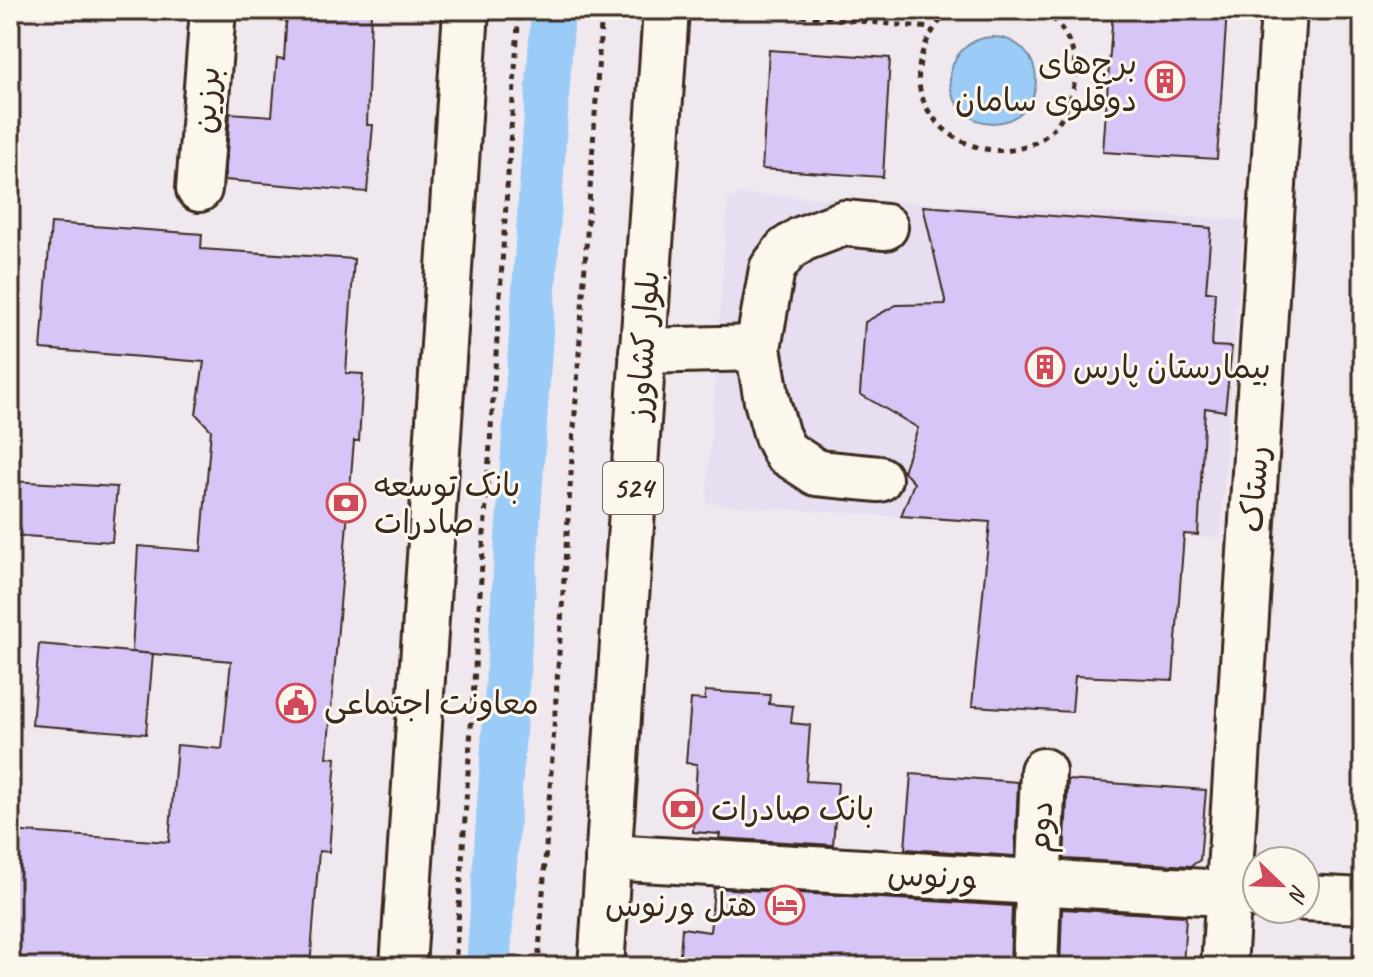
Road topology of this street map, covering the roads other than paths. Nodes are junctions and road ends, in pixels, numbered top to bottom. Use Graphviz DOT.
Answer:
graph roads {
  1 [pos="213,10"];
  2 [pos="466,10"];
  3 [pos="666,10"];
  4 [pos="1284,10"];
  5 [pos="199,189"];
  6 [pos="885,227"];
  7 [pos="758,348"];
  8 [pos="642,351"];
  9 [pos="879,479"];
  10 [pos="1043,771"];
  11 [pos="1245,845"];
  12 [pos="608,857"];
  13 [pos="1037,882"];
  14 [pos="1241,894"];
  15 [pos="1321,899"];
  16 [pos="1363,901"];
  17 [pos="1241,902"];
  18 [pos="403,967"];
  19 [pos="601,967"];
  20 [pos="1035,967"];
  21 [pos="1224,967"];
  1 -- 5 [label="main road, برزین"];
  2 -- 18 [label="main road"];
  3 -- 8 [label="main road, بلوار کشاورز / 524"];
  4 -- 11 [label="main road, رستاک"];
  6 -- 7 [label="main road"];
  7 -- 8 [label="main road"];
  7 -- 9 [label="main road"];
  8 -- 12 [label="main road, بلوار کشاورز / 524"];
  10 -- 13 [label="main road, دوم"];
  12 -- 13 [label="main road, ورنوس"];
  12 -- 19 [label="main road, بلوار کشاورز / 524"];
  13 -- 14 [label="main road, ورنوس"];
  13 -- 20 [label="main road, دوم"];
  15 -- 16 [label="main road"];
  17 -- 21 [label="main road, رستاک"];
}
